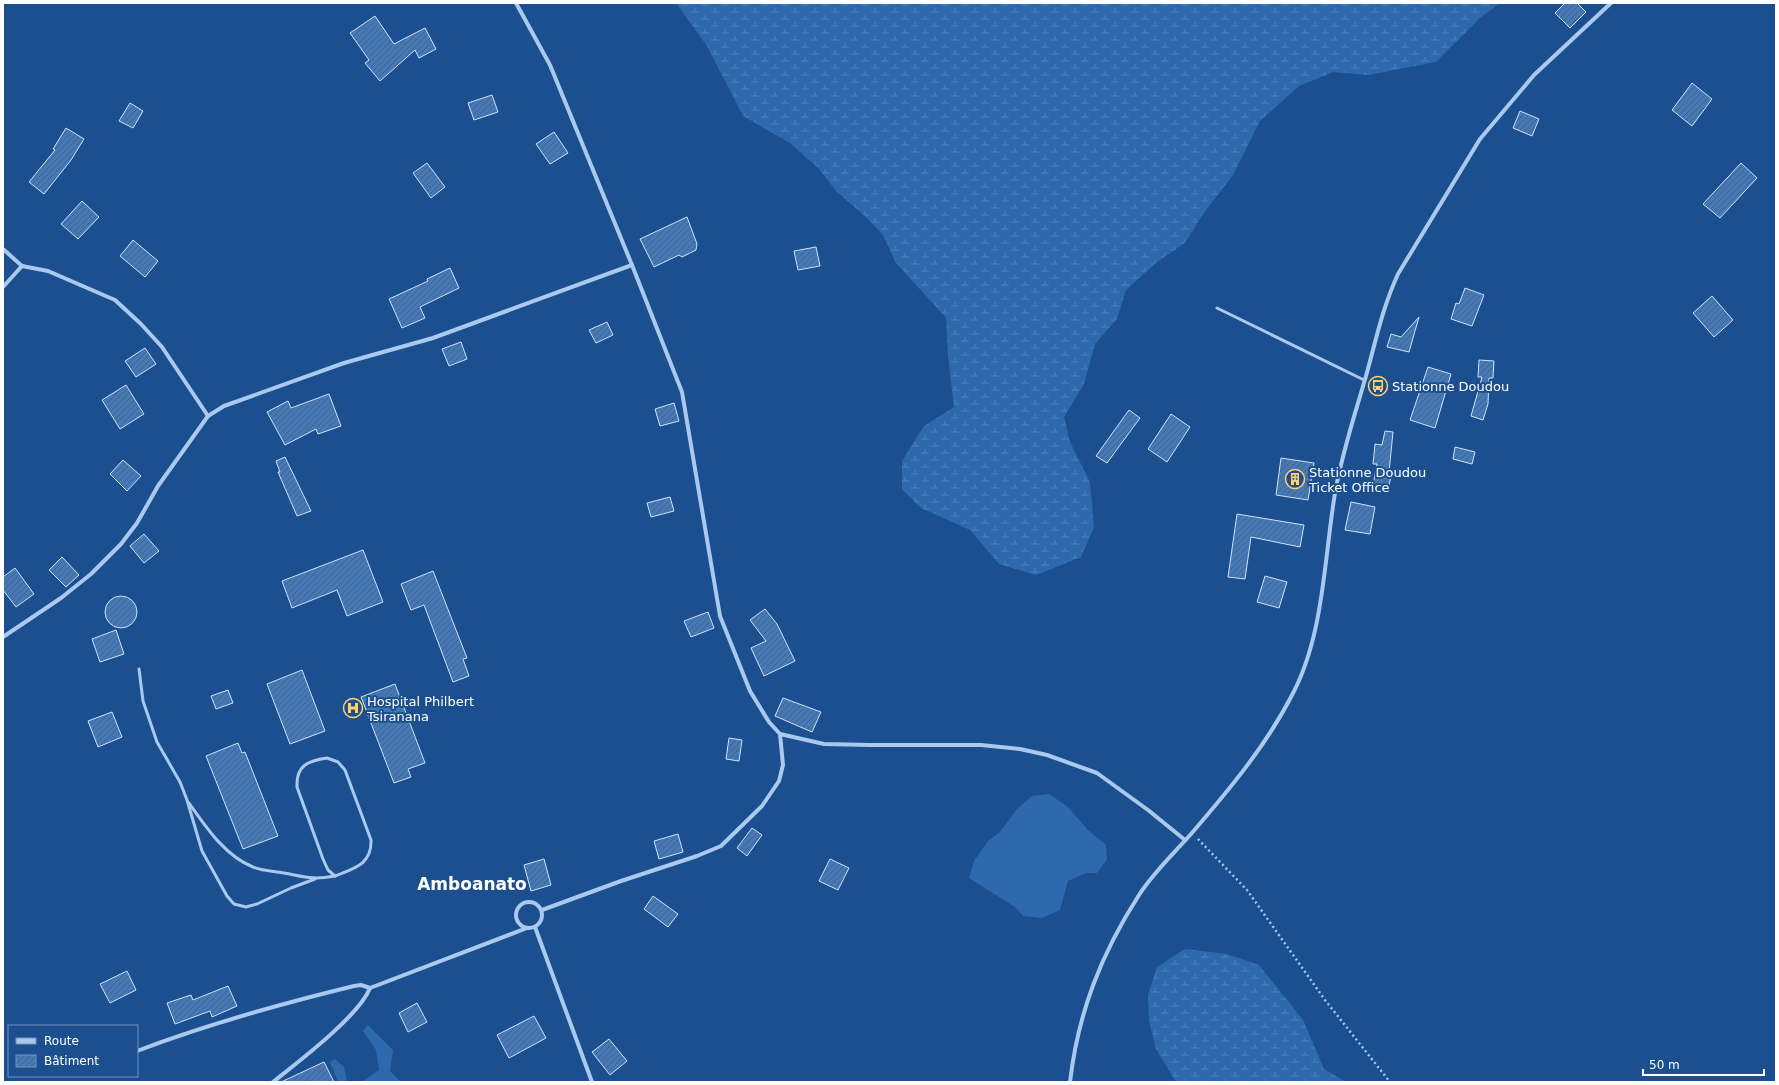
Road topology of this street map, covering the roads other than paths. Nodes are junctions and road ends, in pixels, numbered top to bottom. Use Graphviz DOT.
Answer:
graph roads {
  1 [pos="516,3"];
  2 [pos="1611,3"];
  3 [pos="3,249"];
  4 [pos="632,265"];
  5 [pos="22,266"];
  6 [pos="3,287"];
  7 [pos="1216,308"];
  8 [pos="1364,380"];
  9 [pos="208,416"];
  10 [pos="3,637"];
  11 [pos="139,669"];
  12 [pos="780,734"];
  13 [pos="187,800"];
  14 [pos="1185,840"];
  15 [pos="335,876"];
  16 [pos="315,879"];
  17 [pos="542,910"];
  18 [pos="536,927"];
  19 [pos="527,928"];
  20 [pos="370,988"];
  21 [pos="138,1051"];
  22 [pos="273,1082"];
  23 [pos="592,1082"];
  24 [pos="1070,1082"];
  1 -- 4 [label="street"];
  2 -- 8 [label="street"];
  3 -- 5 [label="street"];
  4 -- 9 [label="street"];
  4 -- 12 [label="street"];
  5 -- 6 [label="street"];
  5 -- 9 [label="street"];
  7 -- 8 [label="lane"];
  8 -- 14 [label="street"];
  9 -- 10 [label="street"];
  11 -- 13 [label="lane"];
  12 -- 14 [label="street"];
  12 -- 17 [label="street"];
  13 -- 16 [label="lane"];
  13 -- 16 [label="lane"];
  14 -- 24 [label="street"];
  15 -- 15 [label="lane"];
  15 -- 16 [label="lane"];
  17 -- 18 [label="street"];
  17 -- 19 [label="street"];
  18 -- 19 [label="street"];
  18 -- 23 [label="street"];
  19 -- 20 [label="street"];
  20 -- 21 [label="street"];
  20 -- 22 [label="street"];
}
